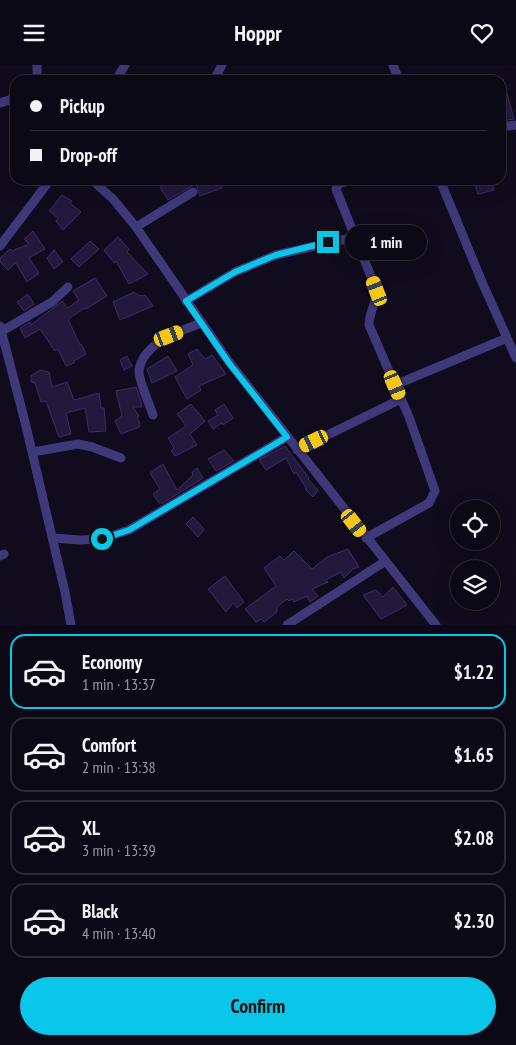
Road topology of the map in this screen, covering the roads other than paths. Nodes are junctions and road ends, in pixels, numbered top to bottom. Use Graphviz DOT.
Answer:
graph roads {
  1 [pos="46,185"];
  2 [pos="98,185"];
  3 [pos="338,185"];
  4 [pos="442,185"];
  5 [pos="192,192"];
  6 [pos="136,227"];
  7 [pos="355,237"];
  8 [pos="0,245"];
  9 [pos="68,287"];
  10 [pos="186,301"];
  11 [pos="202,323"];
  12 [pos="1,329"];
  13 [pos="507,338"];
  14 [pos="516,358"];
  15 [pos="395,385"];
  16 [pos="401,399"];
  17 [pos="153,415"];
  18 [pos="287,437"];
  19 [pos="297,450"];
  20 [pos="33,452"];
  21 [pos="120,458"];
  22 [pos="52,538"];
  23 [pos="366,538"];
  24 [pos="384,562"];
  25 [pos="71,625"];
  26 [pos="287,625"];
  27 [pos="436,625"];
  1 -- 8 [label="street"];
  2 -- 6 [label="street"];
  3 -- 7 [label="street"];
  4 -- 13 [label="street"];
  5 -- 6 [label="street"];
  6 -- 10 [label="street"];
  7 -- 10 [label="street"];
  7 -- 15 [label="street"];
  9 -- 12 [label="street"];
  10 -- 11 [label="street"];
  11 -- 17 [label="street"];
  11 -- 18 [label="street"];
  12 -- 20 [label="street"];
  13 -- 14 [label="street"];
  13 -- 15 [label="street"];
  15 -- 16 [label="street"];
  16 -- 19 [label="street"];
  16 -- 23 [label="street"];
  18 -- 19 [label="street"];
  18 -- 22 [label="street"];
  19 -- 23 [label="street"];
  20 -- 21 [label="street"];
  20 -- 22 [label="street"];
  22 -- 25 [label="street"];
  23 -- 24 [label="street"];
  24 -- 26 [label="street"];
  24 -- 27 [label="street"];
}
